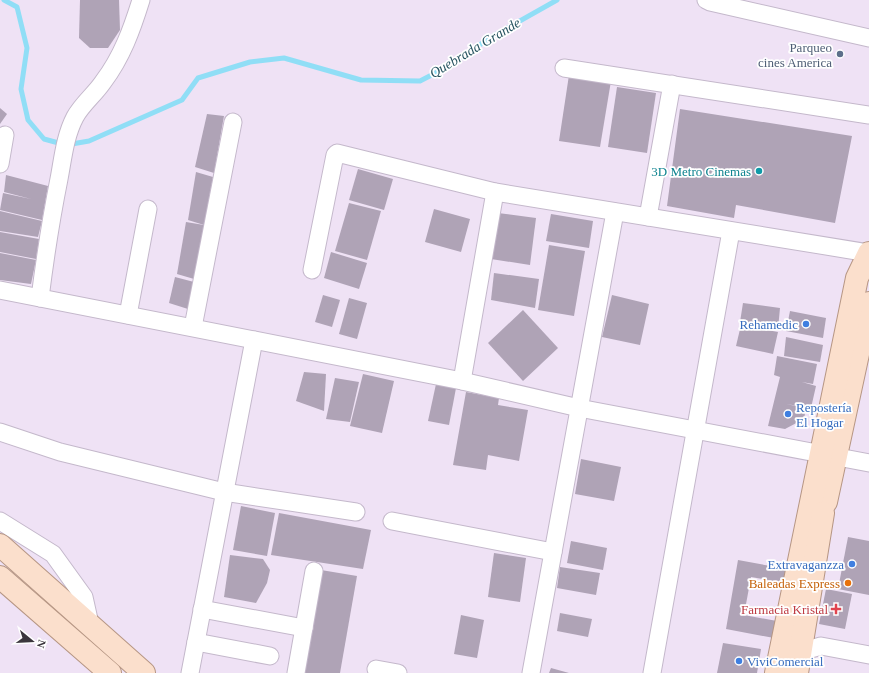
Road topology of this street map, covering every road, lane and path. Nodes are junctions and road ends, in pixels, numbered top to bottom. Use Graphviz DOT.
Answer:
graph roads {
  1 [pos="141,0"];
  2 [pos="706,0"];
  3 [pos="869,38"];
  4 [pos="564,68"];
  5 [pos="672,84"];
  6 [pos="869,115"];
  7 [pos="233,122"];
  8 [pos="5,136"];
  9 [pos="0,164"];
  10 [pos="495,192"];
  11 [pos="148,209"];
  12 [pos="615,212"];
  13 [pos="648,217"];
  14 [pos="731,231"];
  15 [pos="869,253"];
  16 [pos="312,270"];
  17 [pos="0,290"];
  18 [pos="40,298"];
  19 [pos="869,304"];
  20 [pos="128,315"];
  21 [pos="193,327"];
  22 [pos="254,340"];
  23 [pos="462,382"];
  24 [pos="579,408"];
  25 [pos="697,431"];
  26 [pos="0,432"];
  27 [pos="828,455"];
  28 [pos="869,463"];
  29 [pos="224,492"];
  30 [pos="356,512"];
  31 [pos="823,513"];
  32 [pos="392,520"];
  33 [pos="0,521"];
  34 [pos="0,545"];
  35 [pos="553,552"];
  36 [pos="314,571"];
  37 [pos="0,577"];
  38 [pos="202,609"];
  39 [pos="90,624"];
  40 [pos="806,625"];
  41 [pos="304,628"];
  42 [pos="196,642"];
  43 [pos="821,646"];
  44 [pos="270,656"];
  45 [pos="869,656"];
  46 [pos="796,664"];
  47 [pos="376,669"];
  48 [pos="110,673"];
  49 [pos="144,673"];
  50 [pos="190,673"];
  51 [pos="296,673"];
  52 [pos="398,673"];
  53 [pos="530,673"];
  54 [pos="652,673"];
  55 [pos="776,673"];
  1 -- 18 [label="street"];
  2 -- 3 [label="street"];
  4 -- 5 [label="street"];
  5 -- 6 [label="street"];
  5 -- 13 [label="street"];
  7 -- 21 [label="street"];
  8 -- 9 [label="street"];
  10 -- 12 [label="street"];
  10 -- 16 [label="street"];
  10 -- 23 [label="street"];
  11 -- 20 [label="street"];
  12 -- 13 [label="street"];
  12 -- 24 [label="street"];
  13 -- 14 [label="street"];
  14 -- 15 [label="street"];
  14 -- 25 [label="street"];
  15 -- 27 [label="main road"];
  17 -- 18 [label="street"];
  18 -- 20 [label="street"];
  19 -- 27 [label="main road"];
  20 -- 21 [label="street"];
  21 -- 22 [label="street"];
  22 -- 23 [label="street"];
  22 -- 29 [label="street"];
  23 -- 24 [label="street"];
  24 -- 25 [label="street"];
  24 -- 35 [label="street"];
  25 -- 27 [label="street"];
  25 -- 54 [label="street"];
  26 -- 29 [label="street"];
  27 -- 28 [label="street"];
  27 -- 31 [label="main road"];
  27 -- 55 [label="main road"];
  29 -- 30 [label="street"];
  29 -- 38 [label="street"];
  31 -- 40 [label="main road"];
  31 -- 46 [label="main road"];
  32 -- 35 [label="street"];
  33 -- 39 [label="street"];
  34 -- 39 [label="main road"];
  35 -- 53 [label="street"];
  36 -- 41 [label="street"];
  37 -- 48 [label="main road"];
  38 -- 41 [label="street"];
  38 -- 42 [label="street"];
  39 -- 49 [label="main road"];
  40 -- 43 [label="street"];
  40 -- 46 [label="main road"];
  41 -- 51 [label="street"];
  42 -- 44 [label="street"];
  42 -- 50 [label="street"];
  43 -- 45 [label="street"];
  43 -- 46 [label="street"];
  47 -- 52 [label="street"];
}
